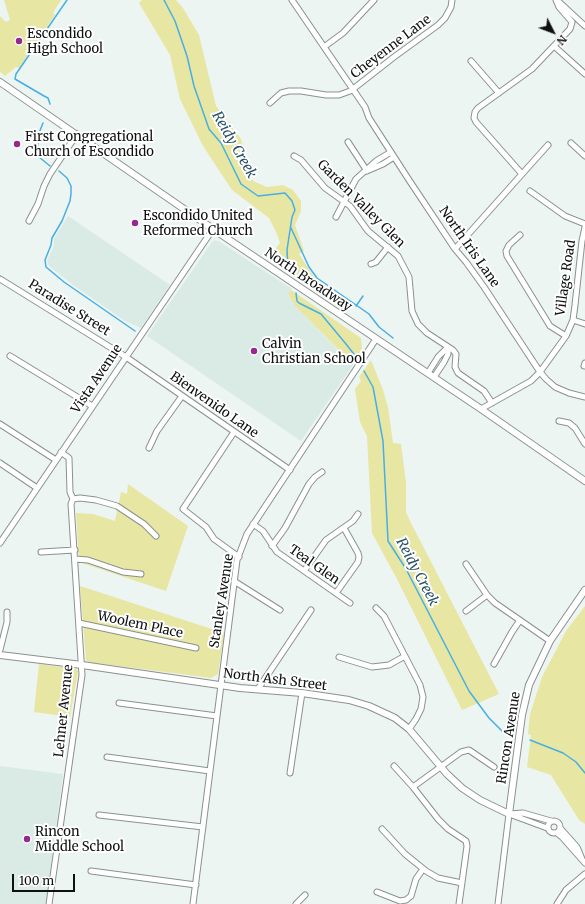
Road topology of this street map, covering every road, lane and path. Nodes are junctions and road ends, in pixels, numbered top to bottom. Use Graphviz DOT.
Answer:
graph roads {
  1 [pos="292,0"];
  2 [pos="374,0"];
  3 [pos="452,0"];
  4 [pos="557,0"];
  5 [pos="585,26"];
  6 [pos="554,46"];
  7 [pos="324,47"];
  8 [pos="471,61"];
  9 [pos="585,74"];
  10 [pos="0,82"];
  11 [pos="353,90"];
  12 [pos="499,93"];
  13 [pos="270,103"];
  14 [pos="77,134"];
  15 [pos="348,142"];
  16 [pos="571,143"];
  17 [pos="548,145"];
  18 [pos="391,152"];
  19 [pos="294,156"];
  20 [pos="585,156"];
  21 [pos="394,157"];
  22 [pos="367,171"];
  23 [pos="522,174"];
  24 [pos="530,191"];
  25 [pos="343,201"];
  26 [pos="336,216"];
  27 [pos="29,221"];
  28 [pos="585,225"];
  29 [pos="213,229"];
  30 [pos="520,235"];
  31 [pos="583,241"];
  32 [pos="388,247"];
  33 [pos="455,249"];
  34 [pos="370,264"];
  35 [pos="0,279"];
  36 [pos="573,320"];
  37 [pos="585,324"];
  38 [pos="566,336"];
  39 [pos="376,339"];
  40 [pos="448,347"];
  41 [pos="10,356"];
  42 [pos="126,357"];
  43 [pos="540,372"];
  44 [pos="428,373"];
  45 [pos="434,377"];
  46 [pos="182,396"];
  47 [pos="585,397"];
  48 [pos="492,403"];
  49 [pos="92,406"];
  50 [pos="481,409"];
  51 [pos="559,420"];
  52 [pos="0,424"];
  53 [pos="234,432"];
  54 [pos="585,444"];
  55 [pos="149,448"];
  56 [pos="61,452"];
  57 [pos="56,460"];
  58 [pos="0,463"];
  59 [pos="290,470"];
  60 [pos="322,472"];
  61 [pos="585,481"];
  62 [pos="37,488"];
  63 [pos="73,499"];
  64 [pos="358,514"];
  65 [pos="253,524"];
  66 [pos="344,528"];
  67 [pos="156,536"];
  68 [pos="0,543"];
  69 [pos="272,546"];
  70 [pos="75,550"];
  71 [pos="41,552"];
  72 [pos="239,557"];
  73 [pos="76,559"];
  74 [pos="466,564"];
  75 [pos="304,572"];
  76 [pos="141,574"];
  77 [pos="234,581"];
  78 [pos="585,590"];
  79 [pos="336,593"];
  80 [pos="487,595"];
  81 [pos="350,603"];
  82 [pos="376,608"];
  83 [pos="280,610"];
  84 [pos="311,610"];
  85 [pos="466,611"];
  86 [pos="8,612"];
  87 [pos="520,620"];
  88 [pos="79,623"];
  89 [pos="550,641"];
  90 [pos="196,648"];
  91 [pos="0,650"];
  92 [pos="0,655"];
  93 [pos="406,656"];
  94 [pos="339,657"];
  95 [pos="494,664"];
  96 [pos="82,665"];
  97 [pos="221,685"];
  98 [pos="258,689"];
  99 [pos="302,693"];
  100 [pos="119,703"];
  101 [pos="217,716"];
  102 [pos="409,728"];
  103 [pos="107,757"];
  104 [pos="394,766"];
  105 [pos="442,766"];
  106 [pos="494,767"];
  107 [pos="210,771"];
  108 [pos="290,773"];
  109 [pos="413,787"];
  110 [pos="509,814"];
  111 [pos="99,815"];
  112 [pos="551,822"];
  113 [pos="203,827"];
  114 [pos="548,828"];
  115 [pos="560,828"];
  116 [pos="382,829"];
  117 [pos="557,833"];
  118 [pos="584,861"];
  119 [pos="423,869"];
  120 [pos="92,871"];
  121 [pos="585,874"];
  122 [pos="462,883"];
  123 [pos="196,885"];
  124 [pos="377,892"];
  125 [pos="305,895"];
  126 [pos="49,904"];
  127 [pos="193,904"];
  128 [pos="296,904"];
  129 [pos="459,904"];
  130 [pos="498,904"];
  131 [pos="558,904"];
  1 -- 7 [label="street, North Iris Lane"];
  2 -- 7 [label="street"];
  3 -- 11 [label="street, Cheyenne Lane"];
  4 -- 5 [label="street"];
  4 -- 6 [label="street"];
  6 -- 9 [label="street"];
  6 -- 12 [label="street"];
  7 -- 11 [label="street, North Iris Lane"];
  8 -- 12 [label="street"];
  10 -- 14 [label="main road, North Broadway"];
  11 -- 13 [label="street, Cheyenne Lane"];
  11 -- 18 [label="street, North Iris Lane"];
  12 -- 23 [label="street"];
  14 -- 27 [label="street"];
  14 -- 29 [label="main road, North Broadway"];
  15 -- 22 [label="street"];
  16 -- 20 [label="street"];
  17 -- 23 [label="street"];
  18 -- 21 [label="street, North Iris Lane"];
  18 -- 22 [label="street"];
  19 -- 25 [label="street, Garden Valley Glen"];
  21 -- 22 [label="street"];
  21 -- 33 [label="street, North Iris Lane"];
  22 -- 25 [label="street"];
  23 -- 33 [label="street"];
  24 -- 28 [label="street"];
  25 -- 26 [label="street"];
  25 -- 32 [label="street, Garden Valley Glen"];
  28 -- 31 [label="street, Village Road"];
  29 -- 39 [label="main road, North Broadway"];
  29 -- 42 [label="street, Vista Avenue"];
  30 -- 38 [label="street"];
  31 -- 36 [label="street, Village Road"];
  32 -- 34 [label="street"];
  32 -- 40 [label="street, Garden Valley Glen"];
  33 -- 43 [label="street, North Iris Lane"];
  35 -- 42 [label="street, Paradise Street"];
  36 -- 37 [label="street"];
  36 -- 38 [label="street, Village Road"];
  38 -- 43 [label="street, Village Road"];
  39 -- 44 [label="main road, North Broadway"];
  39 -- 59 [label="street, Stanley Avenue"];
  40 -- 44 [label="street"];
  40 -- 45 [label="street"];
  40 -- 48 [label="street, Garden Valley Glen"];
  41 -- 49 [label="street"];
  42 -- 46 [label="street, Bienvenido Lane"];
  42 -- 49 [label="street, Vista Avenue"];
  43 -- 47 [label="street, North Iris Lane"];
  43 -- 48 [label="street, Village Road"];
  44 -- 45 [label="main road, North Broadway"];
  45 -- 50 [label="main road, North Broadway"];
  46 -- 53 [label="street, Bienvenido Lane"];
  46 -- 55 [label="street"];
  48 -- 50 [label="street, Village Road"];
  49 -- 56 [label="street, Vista Avenue"];
  50 -- 61 [label="main road, North Broadway"];
  51 -- 54 [label="street"];
  52 -- 57 [label="street"];
  53 -- 59 [label="street, Bienvenido Lane"];
  53 -- 72 [label="street"];
  56 -- 57 [label="street, Vista Avenue"];
  56 -- 63 [label="street, Lehner Avenue"];
  57 -- 62 [label="street, Vista Avenue"];
  58 -- 62 [label="street"];
  59 -- 65 [label="street, Stanley Avenue"];
  60 -- 69 [label="street"];
  62 -- 68 [label="street, Vista Avenue"];
  63 -- 67 [label="street"];
  63 -- 70 [label="street, Lehner Avenue"];
  64 -- 66 [label="street"];
  65 -- 69 [label="street, Teal Glen"];
  65 -- 72 [label="street, Stanley Avenue"];
  66 -- 75 [label="street"];
  66 -- 79 [label="street"];
  69 -- 75 [label="street, Teal Glen"];
  70 -- 71 [label="street"];
  70 -- 73 [label="street, Lehner Avenue"];
  72 -- 77 [label="street, Stanley Avenue"];
  73 -- 76 [label="street"];
  73 -- 88 [label="street, Lehner Avenue"];
  74 -- 80 [label="street"];
  75 -- 79 [label="street, Teal Glen"];
  77 -- 83 [label="street"];
  77 -- 97 [label="street, Stanley Avenue"];
  78 -- 89 [label="main road, Rincon Avenue"];
  79 -- 81 [label="street, Teal Glen"];
  80 -- 85 [label="street"];
  80 -- 87 [label="street"];
  82 -- 93 [label="street"];
  84 -- 98 [label="street"];
  86 -- 91 [label="street"];
  87 -- 89 [label="street"];
  87 -- 95 [label="street"];
  88 -- 90 [label="street, Woolem Place"];
  88 -- 96 [label="street, Lehner Avenue"];
  89 -- 110 [label="main road, Rincon Avenue"];
  92 -- 96 [label="main road, North Ash Street"];
  93 -- 94 [label="street"];
  93 -- 102 [label="street"];
  96 -- 97 [label="main road, North Ash Street"];
  96 -- 126 [label="street, Lehner Avenue"];
  97 -- 98 [label="main road, North Ash Street"];
  97 -- 101 [label="street, Stanley Avenue"];
  98 -- 99 [label="main road, North Ash Street"];
  99 -- 102 [label="main road, North Ash Street"];
  99 -- 108 [label="street"];
  100 -- 101 [label="street"];
  101 -- 107 [label="street, Stanley Avenue"];
  102 -- 105 [label="main road, North Ash Street"];
  103 -- 107 [label="street"];
  104 -- 109 [label="street"];
  105 -- 106 [label="street"];
  105 -- 109 [label="street"];
  105 -- 110 [label="main road, North Ash Street"];
  107 -- 113 [label="street, Stanley Avenue"];
  109 -- 122 [label="street"];
  110 -- 112 [label="street"];
  110 -- 114 [label="street"];
  110 -- 130 [label="street, Rincon Avenue"];
  111 -- 113 [label="street"];
  112 -- 114 [label="street"];
  112 -- 115 [label="street"];
  113 -- 123 [label="street, Stanley Avenue"];
  114 -- 117 [label="street"];
  115 -- 117 [label="street"];
  115 -- 118 [label="street"];
  116 -- 119 [label="street"];
  117 -- 118 [label="street"];
  119 -- 122 [label="street"];
  119 -- 124 [label="street"];
  120 -- 123 [label="street"];
  121 -- 131 [label="street"];
  122 -- 129 [label="street"];
  123 -- 127 [label="street, Stanley Avenue"];
  125 -- 128 [label="street"];
}
